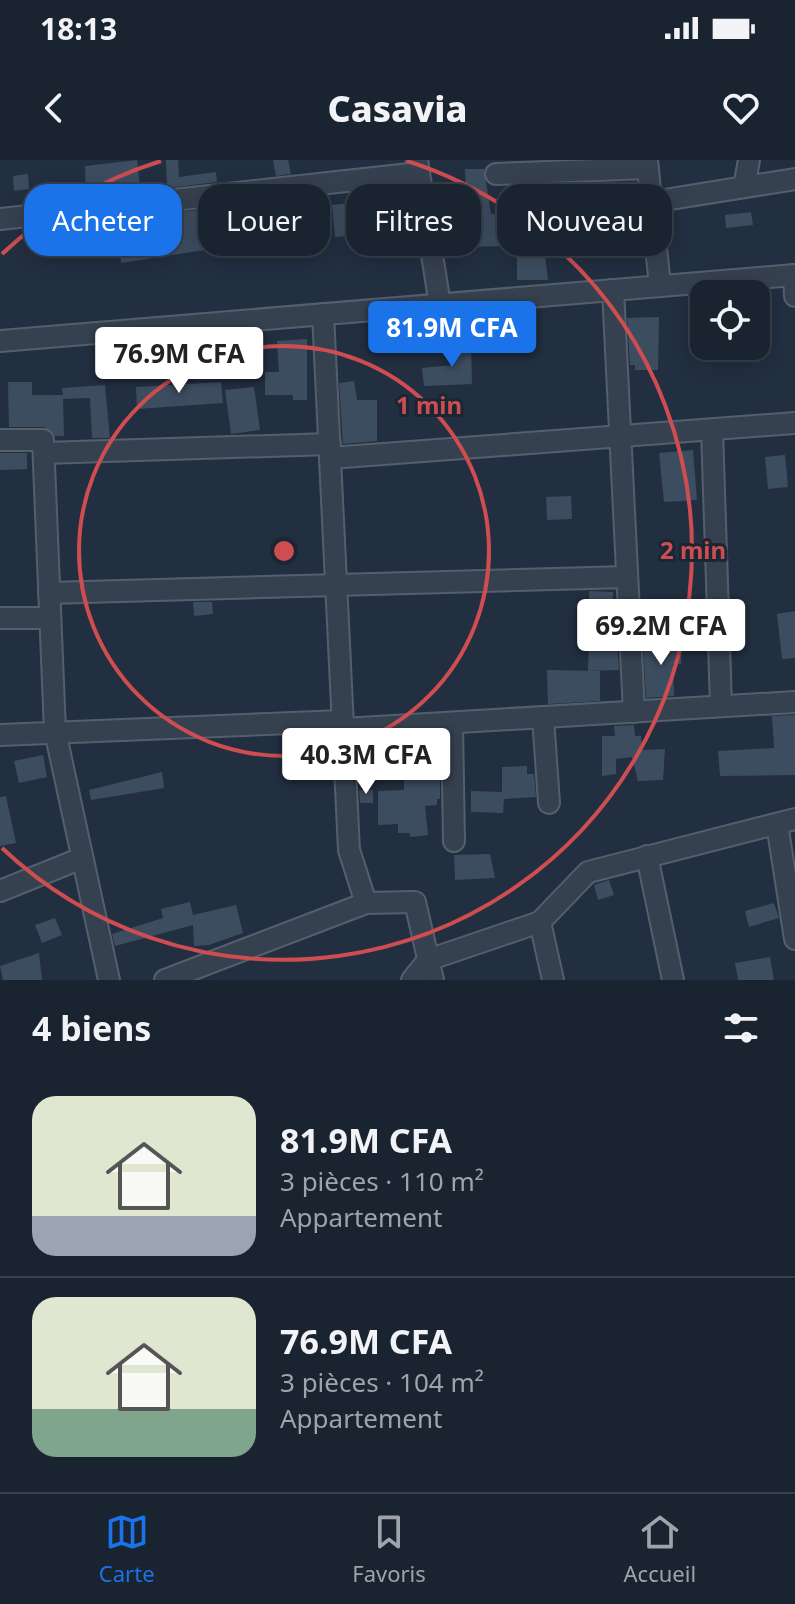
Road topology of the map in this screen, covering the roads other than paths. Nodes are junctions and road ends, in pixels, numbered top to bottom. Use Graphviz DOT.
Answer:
graph roads {
  1 [pos="749,160"];
  2 [pos="648,164"];
  3 [pos="418,167"];
  4 [pos="496,174"];
  5 [pos="795,179"];
  6 [pos="650,184"];
  7 [pos="744,187"];
  8 [pos="672,199"];
  9 [pos="0,219"];
  10 [pos="657,256"];
  11 [pos="795,282"];
  12 [pos="660,286"];
  13 [pos="613,290"];
  14 [pos="440,305"];
  15 [pos="323,314"];
  16 [pos="0,341"];
  17 [pos="795,423"];
  18 [pos="712,430"];
  19 [pos="620,436"];
  20 [pos="0,440"];
  21 [pos="330,451"];
  22 [pos="44,453"];
  23 [pos="627,577"];
  24 [pos="336,585"];
  25 [pos="49,593"];
  26 [pos="0,618"];
  27 [pos="50,618"];
  28 [pos="795,702"];
  29 [pos="721,706"];
  30 [pos="634,712"];
  31 [pos="543,717"];
  32 [pos="452,723"];
  33 [pos="343,725"];
  34 [pos="55,731"];
  35 [pos="0,735"];
  36 [pos="549,803"];
  37 [pos="786,821"];
  38 [pos="454,841"];
  39 [pos="647,856"];
  40 [pos="82,858"];
  41 [pos="0,891"];
  42 [pos="366,903"];
  43 [pos="540,922"];
  44 [pos="795,939"];
  45 [pos="430,970"];
  46 [pos="109,980"];
  47 [pos="165,980"];
  48 [pos="412,980"];
  49 [pos="553,980"];
  50 [pos="673,980"];
  1 -- 7 [label="street"];
  2 -- 4 [label="street"];
  2 -- 6 [label="street"];
  3 -- 9 [label="street"];
  3 -- 14 [label="street"];
  5 -- 7 [label="street"];
  7 -- 8 [label="street"];
  10 -- 12 [label="street"];
  11 -- 12 [label="street"];
  12 -- 13 [label="street"];
  13 -- 14 [label="street"];
  13 -- 19 [label="street"];
  14 -- 15 [label="street"];
  15 -- 16 [label="street"];
  15 -- 21 [label="street"];
  17 -- 18 [label="street"];
  18 -- 19 [label="street"];
  18 -- 29 [label="street"];
  19 -- 21 [label="street"];
  19 -- 23 [label="street"];
  20 -- 22 [label="street"];
  21 -- 22 [label="street"];
  21 -- 24 [label="street"];
  22 -- 25 [label="street"];
  23 -- 24 [label="street"];
  23 -- 30 [label="street"];
  24 -- 25 [label="street"];
  24 -- 33 [label="street"];
  25 -- 27 [label="street"];
  26 -- 27 [label="street"];
  27 -- 34 [label="street"];
  28 -- 29 [label="street"];
  29 -- 30 [label="street"];
  30 -- 31 [label="street"];
  31 -- 32 [label="street"];
  31 -- 36 [label="street"];
  32 -- 33 [label="street"];
  32 -- 38 [label="street"];
  33 -- 34 [label="street"];
  33 -- 42 [label="street"];
  34 -- 35 [label="street"];
  34 -- 40 [label="street"];
  37 -- 39 [label="street"];
  37 -- 44 [label="street"];
  39 -- 43 [label="street"];
  39 -- 50 [label="street"];
  40 -- 41 [label="street"];
  40 -- 46 [label="street"];
  42 -- 45 [label="street"];
  42 -- 47 [label="street"];
  43 -- 45 [label="street"];
  43 -- 49 [label="street"];
  45 -- 48 [label="street"];
}
